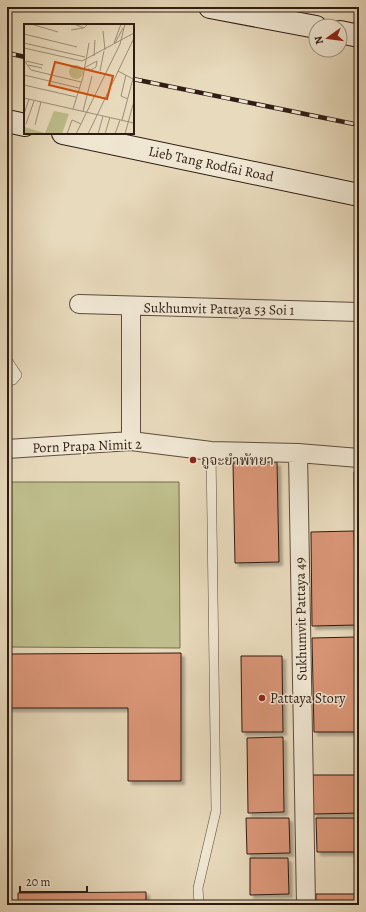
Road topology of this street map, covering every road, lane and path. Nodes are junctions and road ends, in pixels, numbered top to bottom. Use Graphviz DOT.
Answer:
graph roads {
  1 [pos="210,7"];
  2 [pos="308,25"];
  3 [pos="348,34"];
  4 [pos="359,36"];
  5 [pos="7,121"];
  6 [pos="24,125"];
  7 [pos="68,134"];
  8 [pos="359,195"];
  9 [pos="79,304"];
  10 [pos="131,307"];
  11 [pos="359,312"];
  12 [pos="7,360"];
  13 [pos="7,381"];
  14 [pos="131,441"];
  15 [pos="7,449"];
  16 [pos="211,451"];
  17 [pos="298,453"];
  18 [pos="359,458"];
  19 [pos="198,905"];
  20 [pos="306,905"];
  1 -- 2 [label="street"];
  3 -- 4 [label="street"];
  5 -- 6 [label="street"];
  7 -- 8 [label="street, Lieb Tang Rodfai Road"];
  9 -- 10 [label="street, Sukhumvit Pattaya 53 Soi 1"];
  10 -- 11 [label="street, Sukhumvit Pattaya 53 Soi 1"];
  10 -- 14 [label="street"];
  12 -- 13 [label="lane"];
  14 -- 15 [label="street, Porn Prapa Nimit 2"];
  14 -- 16 [label="street, Porn Prapa Nimit 2"];
  16 -- 17 [label="street, Porn Prapa Nimit 2"];
  16 -- 19 [label="lane"];
  17 -- 18 [label="street, Porn Prapa Nimit 2"];
  17 -- 20 [label="street, Sukhumvit Pattaya 49"];
}
